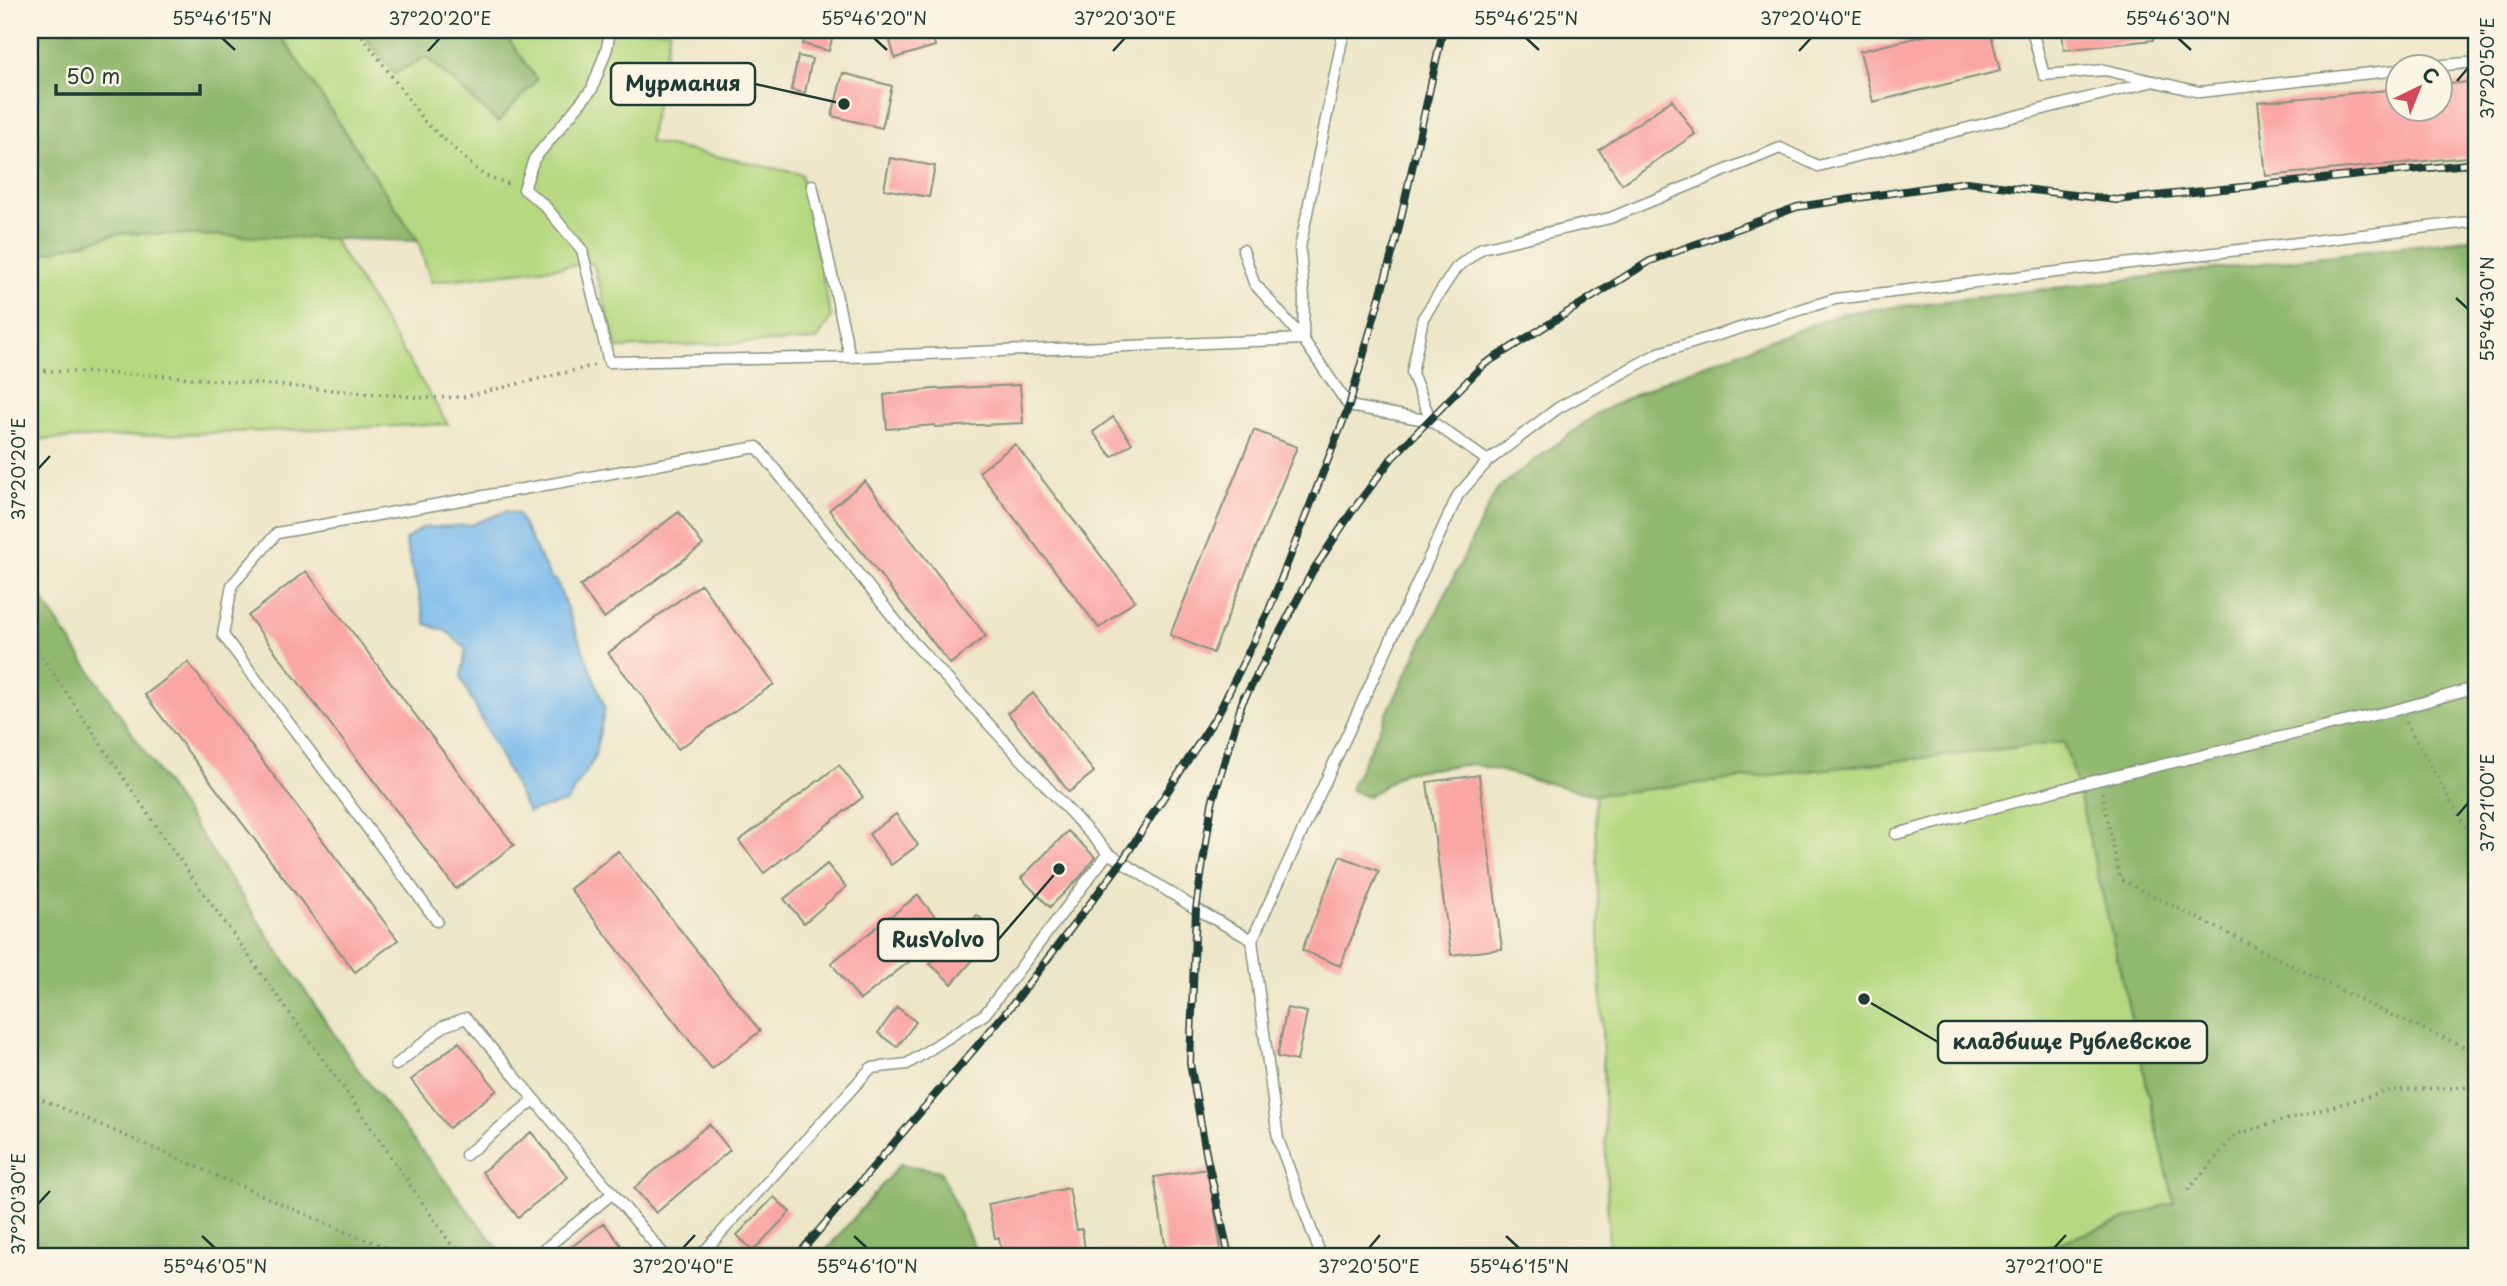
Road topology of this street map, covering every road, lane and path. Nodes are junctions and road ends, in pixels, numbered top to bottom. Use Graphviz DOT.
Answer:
graph roads {
  1 [pos="358,30"];
  2 [pos="610,30"];
  3 [pos="1344,30"];
  4 [pos="2032,30"];
  5 [pos="2477,62"];
  6 [pos="2454,64"];
  7 [pos="2384,72"];
  8 [pos="2154,81"];
  9 [pos="812,185"];
  10 [pos="524,189"];
  11 [pos="2477,221"];
  12 [pos="1243,250"];
  13 [pos="1303,340"];
  14 [pos="850,357"];
  15 [pos="609,362"];
  16 [pos="30,370"];
  17 [pos="1430,421"];
  18 [pos="1488,461"];
  19 [pos="30,639"];
  20 [pos="2477,687"];
  21 [pos="2399,709"];
  22 [pos="2099,780"];
  23 [pos="1896,834"];
  24 [pos="2477,848"];
  25 [pos="1108,853"];
  26 [pos="437,921"];
  27 [pos="1252,940"];
  28 [pos="2477,1052"];
  29 [pos="396,1065"];
  30 [pos="2477,1087"];
  31 [pos="30,1094"];
  32 [pos="534,1100"];
  33 [pos="466,1155"];
  34 [pos="2188,1190"];
  35 [pos="612,1193"];
  36 [pos="540,1253"];
  37 [pos="411,1256"];
  38 [pos="459,1256"];
  39 [pos="665,1256"];
  40 [pos="700,1256"];
  41 [pos="1321,1256"];
  1 -- 10 [label="path"];
  2 -- 10 [label="lane"];
  3 -- 13 [label="lane"];
  4 -- 8 [label="lane"];
  5 -- 6 [label="lane"];
  7 -- 8 [label="lane"];
  8 -- 17 [label="lane"];
  9 -- 14 [label="lane"];
  10 -- 15 [label="lane"];
  11 -- 18 [label="lane"];
  12 -- 13 [label="lane"];
  13 -- 14 [label="lane"];
  13 -- 17 [label="lane"];
  14 -- 15 [label="lane"];
  15 -- 16 [label="path"];
  17 -- 18 [label="lane"];
  18 -- 27 [label="lane"];
  19 -- 38 [label="path"];
  20 -- 21 [label="lane"];
  21 -- 22 [label="lane"];
  21 -- 24 [label="path"];
  22 -- 23 [label="lane"];
  22 -- 28 [label="path"];
  25 -- 26 [label="lane"];
  25 -- 27 [label="lane"];
  25 -- 40 [label="lane"];
  27 -- 41 [label="lane"];
  29 -- 32 [label="lane"];
  30 -- 34 [label="path"];
  31 -- 37 [label="path"];
  32 -- 33 [label="lane"];
  32 -- 35 [label="lane"];
  35 -- 36 [label="lane"];
  35 -- 39 [label="lane"];
}
